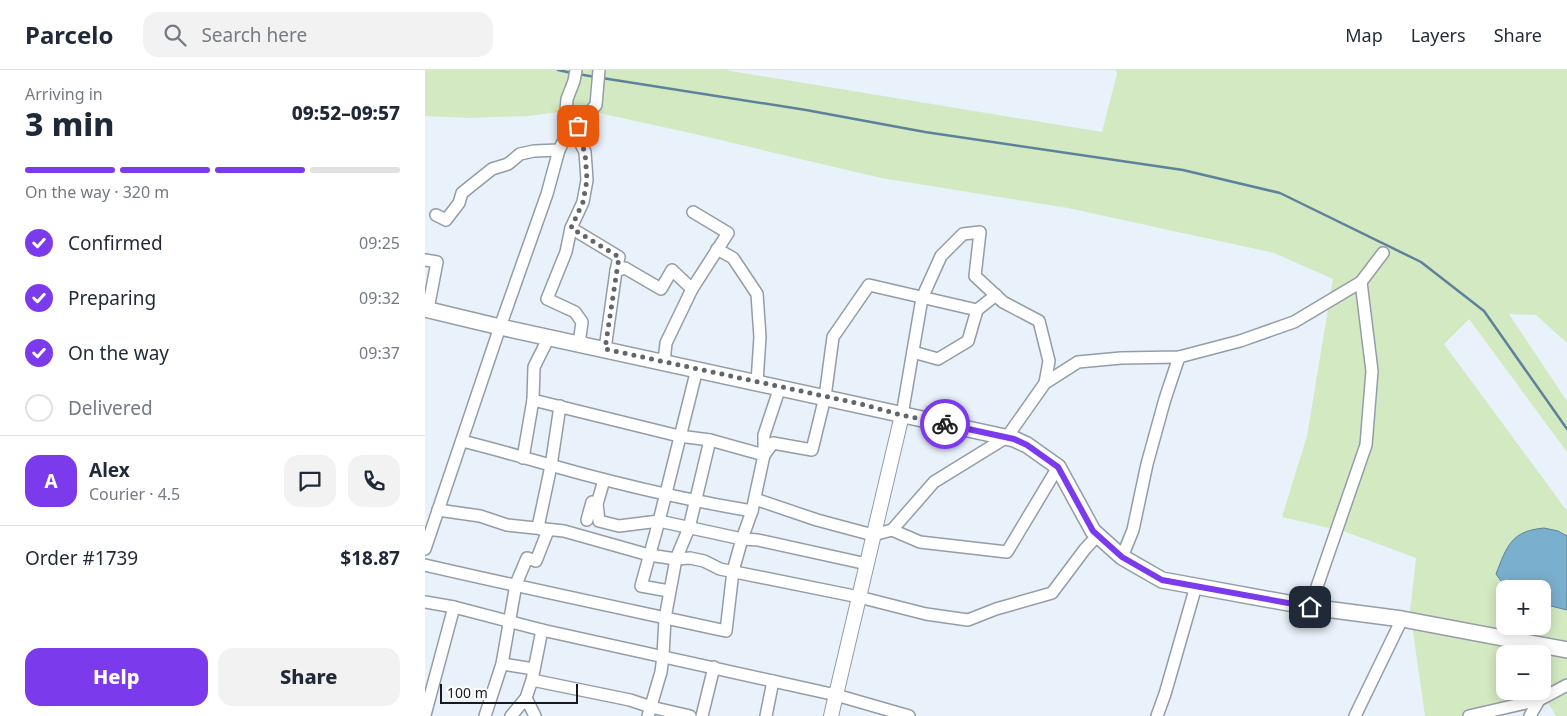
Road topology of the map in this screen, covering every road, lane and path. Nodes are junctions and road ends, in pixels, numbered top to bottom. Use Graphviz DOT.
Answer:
graph roads {
  1 [pos="599,70"];
  2 [pos="575,76"];
  3 [pos="574,130"];
  4 [pos="559,150"];
  5 [pos="693,212"];
  6 [pos="436,215"];
  7 [pos="571,228"];
  8 [pos="717,249"];
  9 [pos="1383,253"];
  10 [pos="425,260"];
  11 [pos="616,271"];
  12 [pos="1361,282"];
  13 [pos="692,288"];
  14 [pos="995,295"];
  15 [pos="922,298"];
  16 [pos="426,309"];
  17 [pos="977,310"];
  18 [pos="500,327"];
  19 [pos="549,337"];
  20 [pos="579,344"];
  21 [pos="605,349"];
  22 [pos="913,352"];
  23 [pos="1179,358"];
  24 [pos="664,362"];
  25 [pos="697,369"];
  26 [pos="757,382"];
  27 [pos="1045,383"];
  28 [pos="780,387"];
  29 [pos="825,397"];
  30 [pos="533,400"];
  31 [pos="560,406"];
  32 [pos="901,415"];
  33 [pos="679,436"];
  34 [pos="1007,437"];
  35 [pos="710,440"];
  36 [pos="462,441"];
  37 [pos="764,454"];
  38 [pos="523,458"];
  39 [pos="551,466"];
  40 [pos="1058,467"];
  41 [pos="604,480"];
  42 [pos="665,494"];
  43 [pos="755,499"];
  44 [pos="695,500"];
  45 [pos="438,510"];
  46 [pos="753,511"];
  47 [pos="593,520"];
  48 [pos="659,521"];
  49 [pos="538,527"];
  50 [pos="689,528"];
  51 [pos="892,530"];
  52 [pos="873,535"];
  53 [pos="1098,535"];
  54 [pos="594,539"];
  55 [pos="742,539"];
  56 [pos="425,549"];
  57 [pos="649,555"];
  58 [pos="1122,557"];
  59 [pos="676,559"];
  60 [pos="867,564"];
  61 [pos="425,565"];
  62 [pos="733,571"];
  63 [pos="516,584"];
  64 [pos="1196,586"];
  65 [pos="669,591"];
  66 [pos="859,596"];
  67 [pos="425,602"];
  68 [pos="454,607"];
  69 [pos="1310,607"];
  70 [pos="665,618"];
  71 [pos="1402,619"];
  72 [pos="511,621"];
  73 [pos="543,630"];
  74 [pos="1567,650"];
  75 [pos="663,656"];
  76 [pos="502,664"];
  77 [pos="714,667"];
  78 [pos="533,674"];
  79 [pos="773,681"];
  80 [pos="1567,684"];
  81 [pos="1551,693"];
  82 [pos="836,695"];
  83 [pos="526,698"];
  84 [pos="1539,700"];
  85 [pos="650,712"];
  86 [pos="425,715"];
  87 [pos="1358,715"];
  88 [pos="485,716"];
  89 [pos="511,716"];
  90 [pos="535,716"];
  91 [pos="690,716"];
  92 [pos="702,716"];
  93 [pos="766,716"];
  94 [pos="831,716"];
  95 [pos="909,716"];
  96 [pos="1157,716"];
  97 [pos="1469,716"];
  98 [pos="1530,716"];
  1 -- 3 [label="street"];
  2 -- 3 [label="street"];
  3 -- 4 [label="street"];
  3 -- 7 [label="street"];
  4 -- 6 [label="street"];
  4 -- 18 [label="street"];
  5 -- 8 [label="street"];
  7 -- 11 [label="street"];
  7 -- 20 [label="street"];
  8 -- 13 [label="street"];
  8 -- 26 [label="street"];
  9 -- 12 [label="street"];
  10 -- 16 [label="street"];
  11 -- 13 [label="street"];
  11 -- 21 [label="street"];
  12 -- 23 [label="street"];
  12 -- 69 [label="street"];
  13 -- 24 [label="street"];
  14 -- 15 [label="street"];
  14 -- 17 [label="street"];
  14 -- 27 [label="street"];
  15 -- 17 [label="street"];
  15 -- 22 [label="street"];
  15 -- 29 [label="street"];
  16 -- 18 [label="main road"];
  17 -- 22 [label="street"];
  18 -- 19 [label="main road"];
  18 -- 36 [label="street"];
  19 -- 20 [label="main road"];
  19 -- 30 [label="street"];
  20 -- 21 [label="main road"];
  21 -- 24 [label="main road"];
  22 -- 32 [label="street"];
  23 -- 27 [label="street"];
  23 -- 58 [label="street"];
  24 -- 25 [label="main road"];
  25 -- 26 [label="main road"];
  25 -- 33 [label="street"];
  26 -- 28 [label="main road"];
  27 -- 34 [label="street"];
  28 -- 29 [label="main road"];
  28 -- 37 [label="street"];
  29 -- 32 [label="main road"];
  29 -- 37 [label="street"];
  30 -- 31 [label="street"];
  30 -- 38 [label="street"];
  31 -- 33 [label="street"];
  31 -- 39 [label="street"];
  32 -- 34 [label="main road"];
  32 -- 52 [label="street"];
  33 -- 35 [label="street"];
  33 -- 42 [label="street"];
  34 -- 40 [label="main road"];
  34 -- 51 [label="street"];
  35 -- 37 [label="street"];
  35 -- 44 [label="street"];
  36 -- 38 [label="street"];
  36 -- 45 [label="street"];
  37 -- 43 [label="street"];
  38 -- 39 [label="street"];
  39 -- 41 [label="street"];
  39 -- 49 [label="street"];
  40 -- 51 [label="street"];
  40 -- 53 [label="main road"];
  41 -- 42 [label="street"];
  41 -- 47 [label="street"];
  42 -- 44 [label="street"];
  42 -- 48 [label="street"];
  43 -- 46 [label="street"];
  43 -- 52 [label="street"];
  44 -- 46 [label="street"];
  44 -- 50 [label="street"];
  45 -- 49 [label="street"];
  45 -- 56 [label="street"];
  46 -- 55 [label="street"];
  47 -- 48 [label="street"];
  47 -- 54 [label="street"];
  48 -- 50 [label="street"];
  48 -- 57 [label="street"];
  49 -- 54 [label="street"];
  49 -- 63 [label="street"];
  50 -- 55 [label="street"];
  50 -- 59 [label="street"];
  51 -- 52 [label="street"];
  52 -- 60 [label="street"];
  53 -- 58 [label="main road"];
  53 -- 66 [label="street"];
  54 -- 57 [label="street"];
  55 -- 60 [label="street"];
  55 -- 62 [label="street"];
  57 -- 59 [label="street"];
  57 -- 65 [label="street"];
  58 -- 64 [label="main road"];
  59 -- 62 [label="street"];
  59 -- 65 [label="street"];
  60 -- 66 [label="street"];
  61 -- 63 [label="street"];
  62 -- 66 [label="street"];
  62 -- 70 [label="street"];
  63 -- 70 [label="street"];
  63 -- 72 [label="street"];
  64 -- 69 [label="main road"];
  64 -- 96 [label="street"];
  65 -- 70 [label="street"];
  66 -- 82 [label="street"];
  67 -- 68 [label="street"];
  68 -- 72 [label="street"];
  68 -- 86 [label="street"];
  69 -- 71 [label="main road"];
  70 -- 75 [label="street"];
  71 -- 74 [label="main road"];
  71 -- 87 [label="street"];
  72 -- 73 [label="street"];
  72 -- 76 [label="street"];
  73 -- 75 [label="street"];
  73 -- 78 [label="street"];
  75 -- 77 [label="street"];
  75 -- 85 [label="street"];
  76 -- 78 [label="street"];
  76 -- 88 [label="street"];
  77 -- 79 [label="street"];
  77 -- 92 [label="street"];
  78 -- 83 [label="street"];
  78 -- 85 [label="street"];
  79 -- 82 [label="street"];
  79 -- 93 [label="street"];
  80 -- 81 [label="street"];
  82 -- 94 [label="street"];
  82 -- 95 [label="street"];
  83 -- 89 [label="street"];
  83 -- 90 [label="street"];
  84 -- 97 [label="street"];
  84 -- 98 [label="street"];
  85 -- 91 [label="street"];
}
